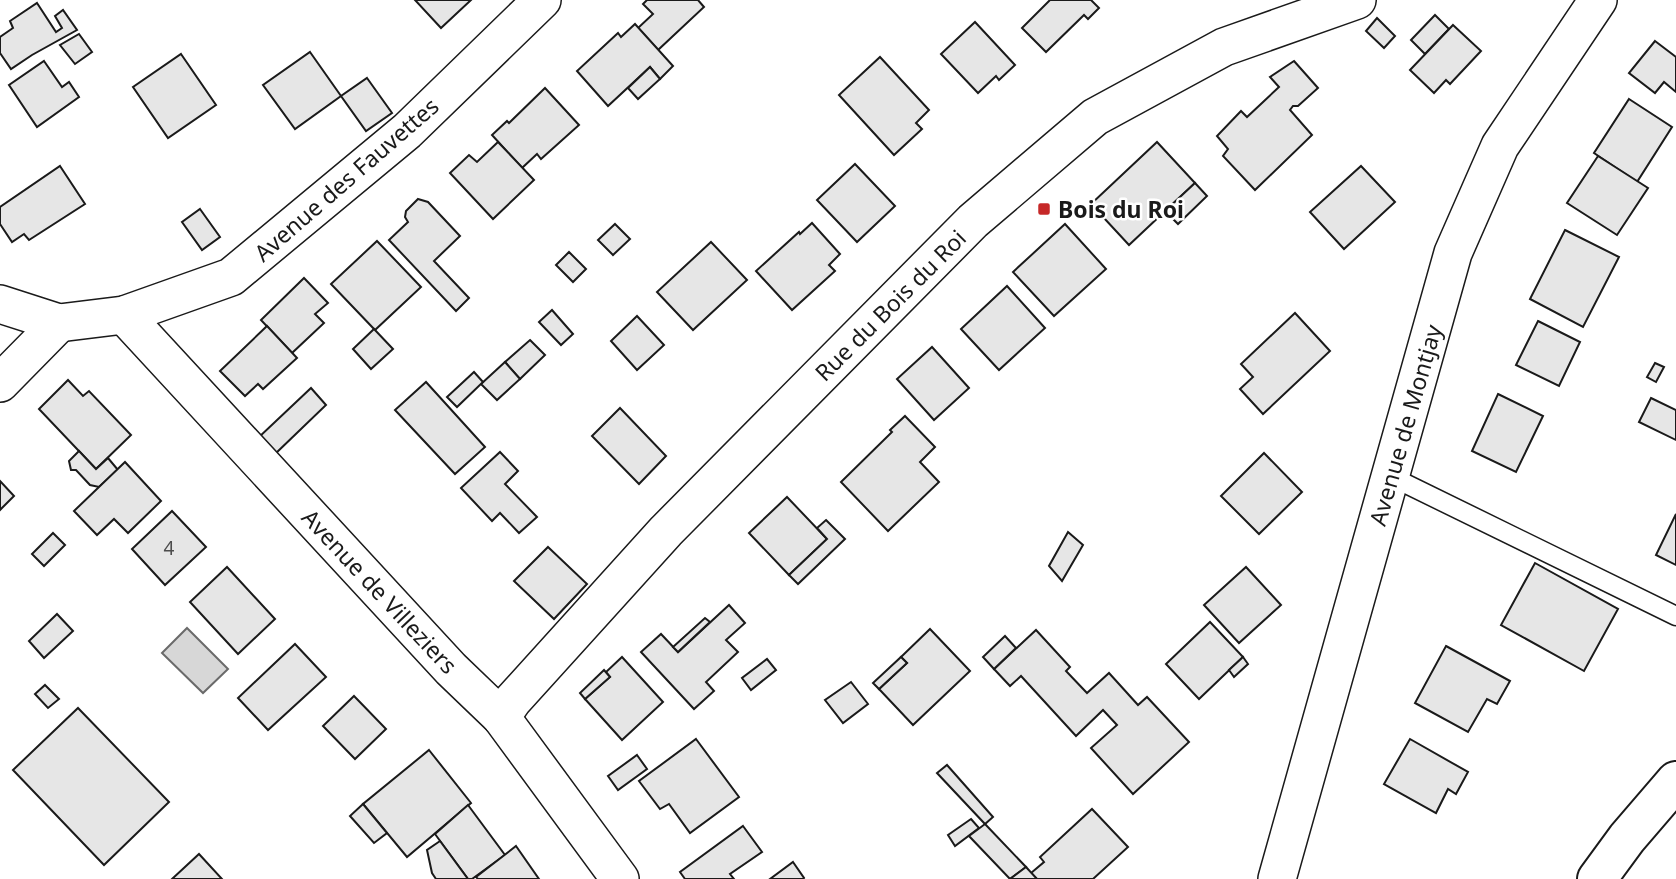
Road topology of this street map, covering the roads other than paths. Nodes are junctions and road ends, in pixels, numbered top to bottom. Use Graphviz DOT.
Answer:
graph roads {
  1 [pos="542,0"];
  2 [pos="1357,0"];
  3 [pos="1594,1"];
  4 [pos="0,304"];
  5 [pos="124,315"];
  6 [pos="59,323"];
  7 [pos="0,383"];
  8 [pos="1391,476"];
  9 [pos="1676,616"];
  10 [pos="501,717"];
  11 [pos="1676,781"];
  12 [pos="620,879"];
  13 [pos="1278,879"];
  14 [pos="1597,879"];
  1 -- 5 [label="street, Avenue des Fauvettes"];
  2 -- 10 [label="street, Rue du Bois du Roi"];
  3 -- 8 [label="street, Avenue de Montjay"];
  4 -- 6 [label="street"];
  5 -- 6 [label="street, Avenue des Fauvettes"];
  5 -- 10 [label="street, Avenue de Villeziers"];
  6 -- 7 [label="street"];
  8 -- 9 [label="lane"];
  8 -- 13 [label="street, Avenue de Montjay"];
  10 -- 12 [label="street, Avenue de Villeziers"];
  11 -- 14 [label="street"];
}
